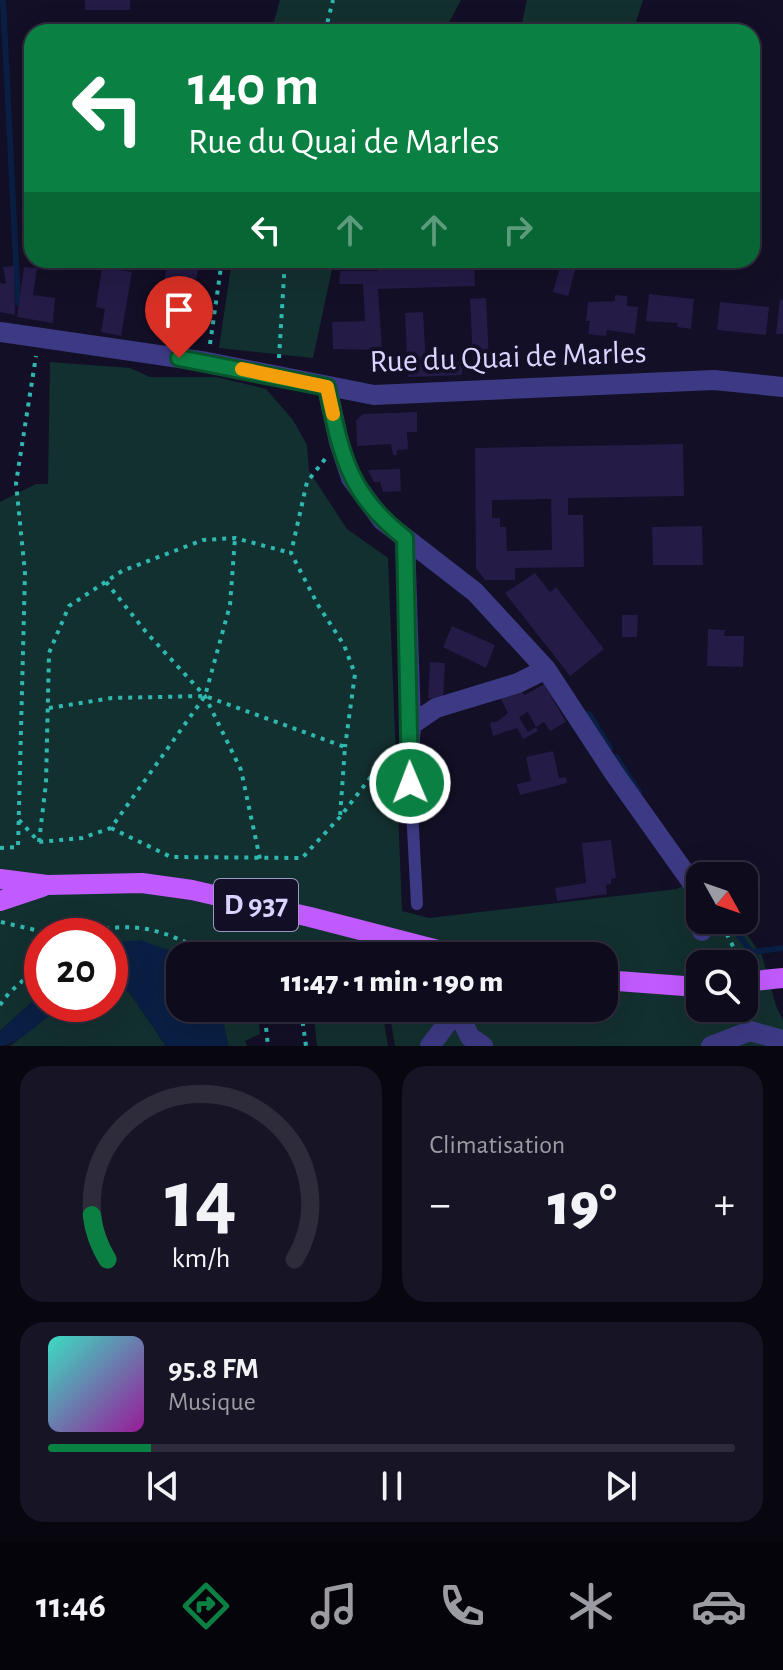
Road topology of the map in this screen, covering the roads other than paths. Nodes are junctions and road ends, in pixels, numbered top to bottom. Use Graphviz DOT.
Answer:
graph roads {
  1 [pos="0,332"];
  2 [pos="327,387"];
  3 [pos="783,387"];
  4 [pos="405,538"];
  5 [pos="546,669"];
  6 [pos="411,725"];
  7 [pos="409,753"];
  8 [pos="686,874"];
  9 [pos="0,879"];
  10 [pos="47,885"];
  11 [pos="0,901"];
  12 [pos="417,904"];
  13 [pos="405,942"];
  14 [pos="783,978"];
  15 [pos="618,981"];
  16 [pos="758,981"];
  17 [pos="686,984"];
  18 [pos="447,1022"];
  19 [pos="462,1022"];
  20 [pos="783,1040"];
  21 [pos="430,1046"];
  22 [pos="483,1046"];
  23 [pos="711,1046"];
  1 -- 2 [label="street, Rue du Quai de Marles"];
  2 -- 3 [label="street, Rue du Quai de Marles"];
  2 -- 4 [label="street"];
  4 -- 5 [label="street"];
  4 -- 6 [label="street"];
  5 -- 6 [label="street"];
  5 -- 8 [label="street"];
  6 -- 7 [label="street"];
  7 -- 12 [label="lane"];
  9 -- 10 [label="main road, D 937"];
  10 -- 11 [label="main road, D 937"];
  10 -- 13 [label="main road, D 937"];
  14 -- 16 [label="main road"];
  15 -- 17 [label="main road"];
  18 -- 21 [label="street"];
  19 -- 22 [label="street"];
  20 -- 23 [label="street"];
}
